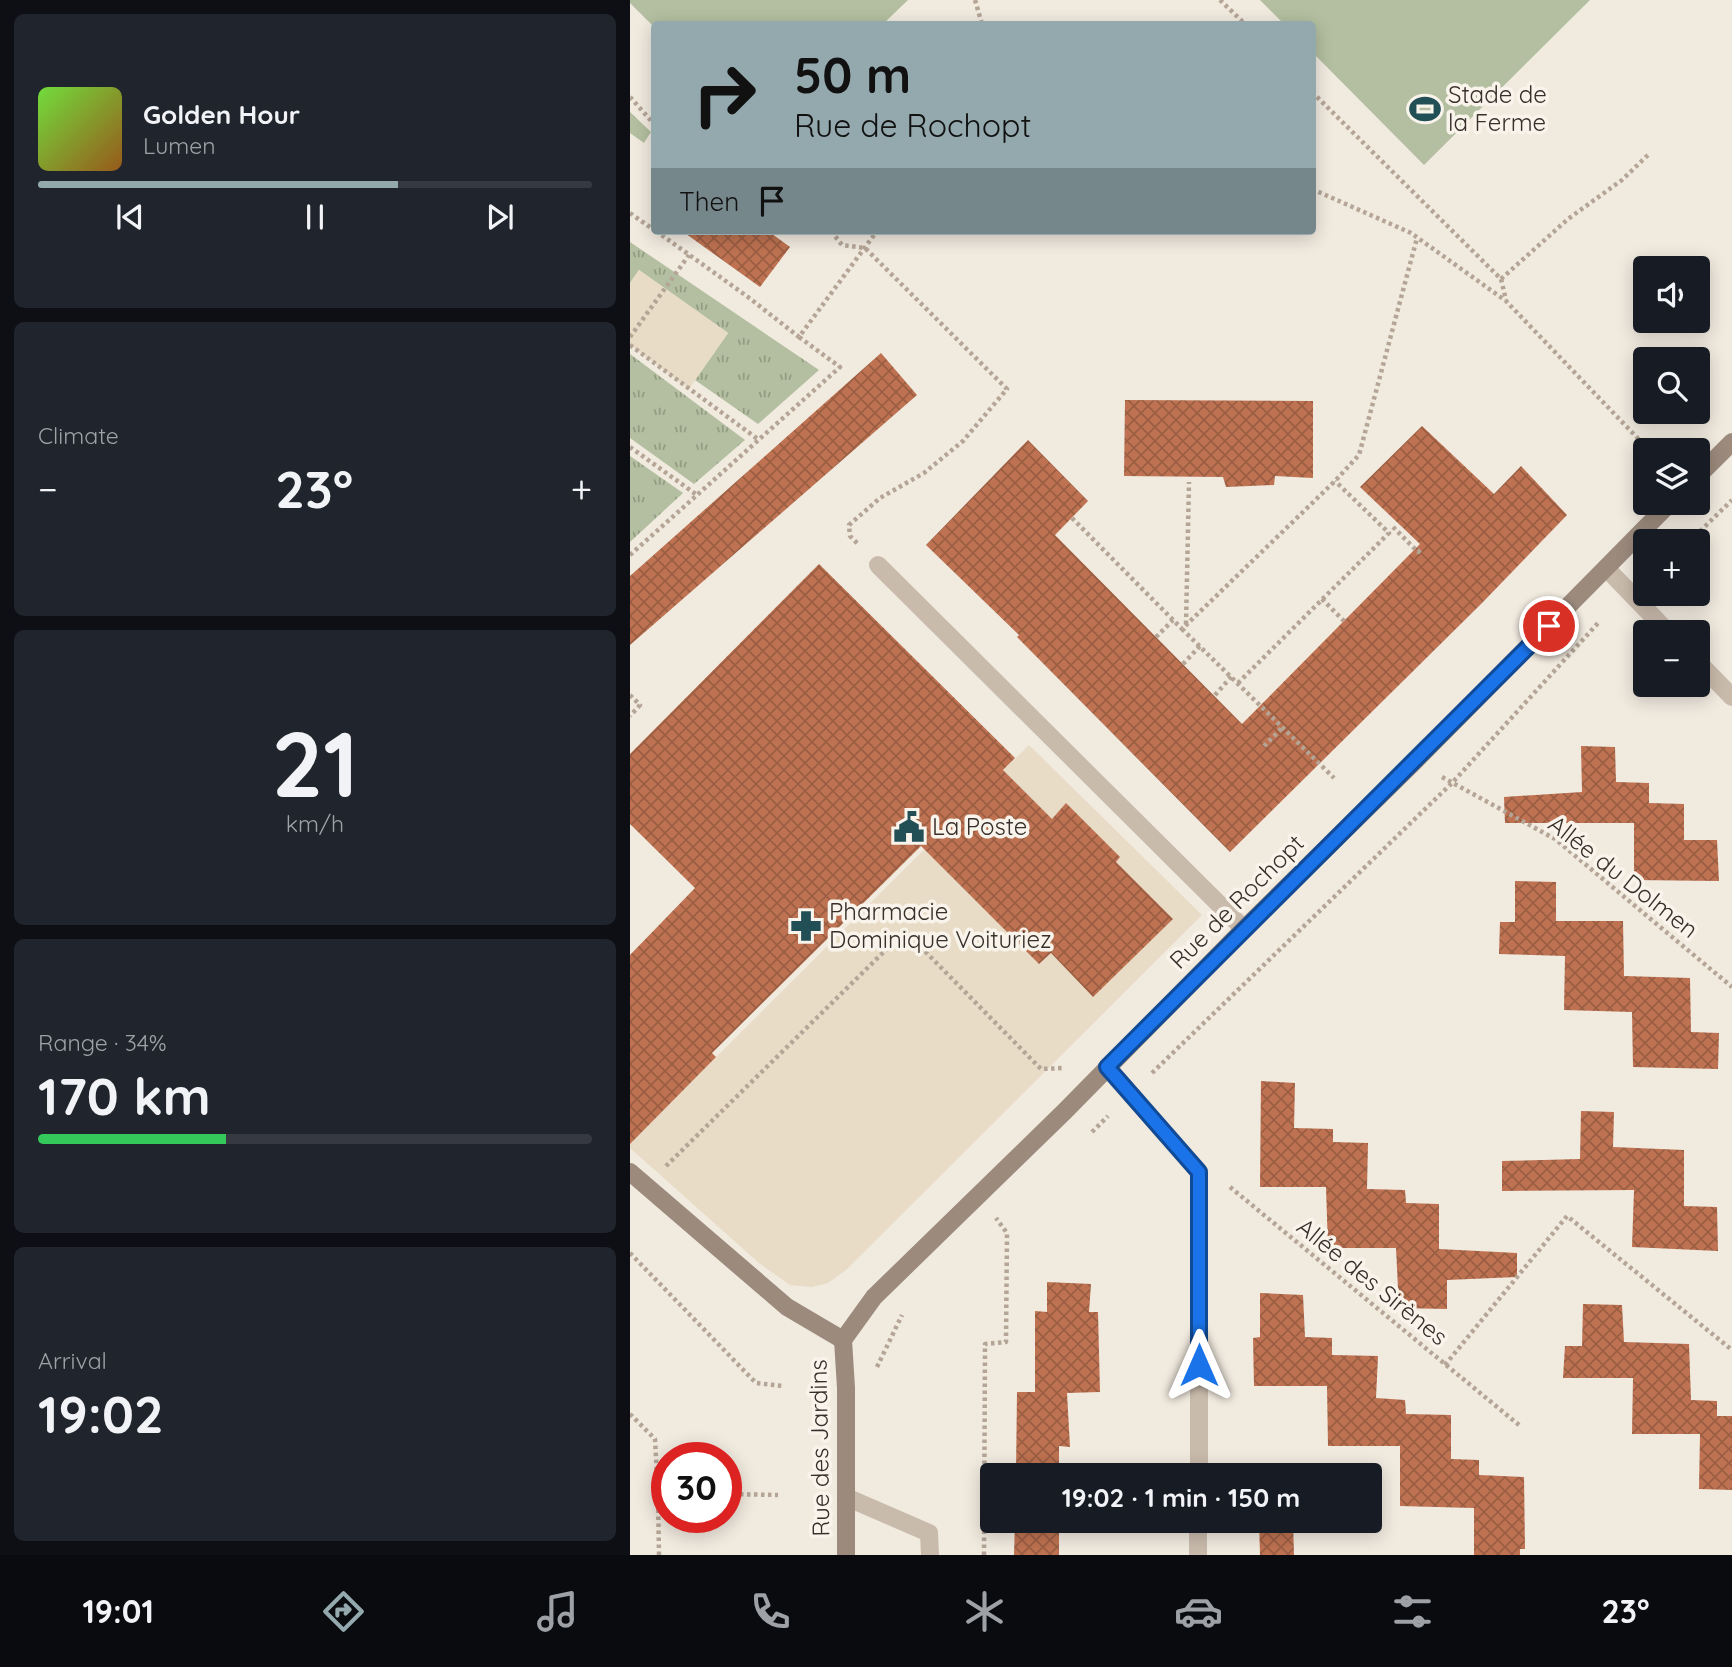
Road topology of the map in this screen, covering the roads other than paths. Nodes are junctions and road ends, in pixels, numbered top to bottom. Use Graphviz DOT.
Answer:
graph roads {
  1 [pos="1732,442"];
  2 [pos="1710,463"];
  3 [pos="1658,515"];
  4 [pos="878,565"];
  5 [pos="1606,568"];
  6 [pos="1657,620"];
  7 [pos="1710,674"];
  8 [pos="1732,697"];
  9 [pos="1244,929"];
  10 [pos="1107,1067"];
  11 [pos="630,1172"];
  12 [pos="843,1340"];
  13 [pos="1199,1463"];
  14 [pos="846,1497"];
  15 [pos="1198,1533"];
  16 [pos="846,1555"];
  17 [pos="930,1555"];
  18 [pos="1198,1555"];
  1 -- 2 [label="street"];
  3 -- 5 [label="street, Rue de Rochopt"];
  4 -- 9 [label="street"];
  5 -- 6 [label="street"];
  5 -- 9 [label="street, Rue de Rochopt"];
  7 -- 8 [label="street"];
  9 -- 10 [label="street, Rue de Rochopt"];
  10 -- 12 [label="street, Rue de Rochopt"];
  10 -- 13 [label="street"];
  11 -- 12 [label="street"];
  12 -- 14 [label="street, Rue des Jardins"];
  14 -- 16 [label="street, Rue des Jardins"];
  14 -- 17 [label="street"];
  15 -- 18 [label="street"];
}
